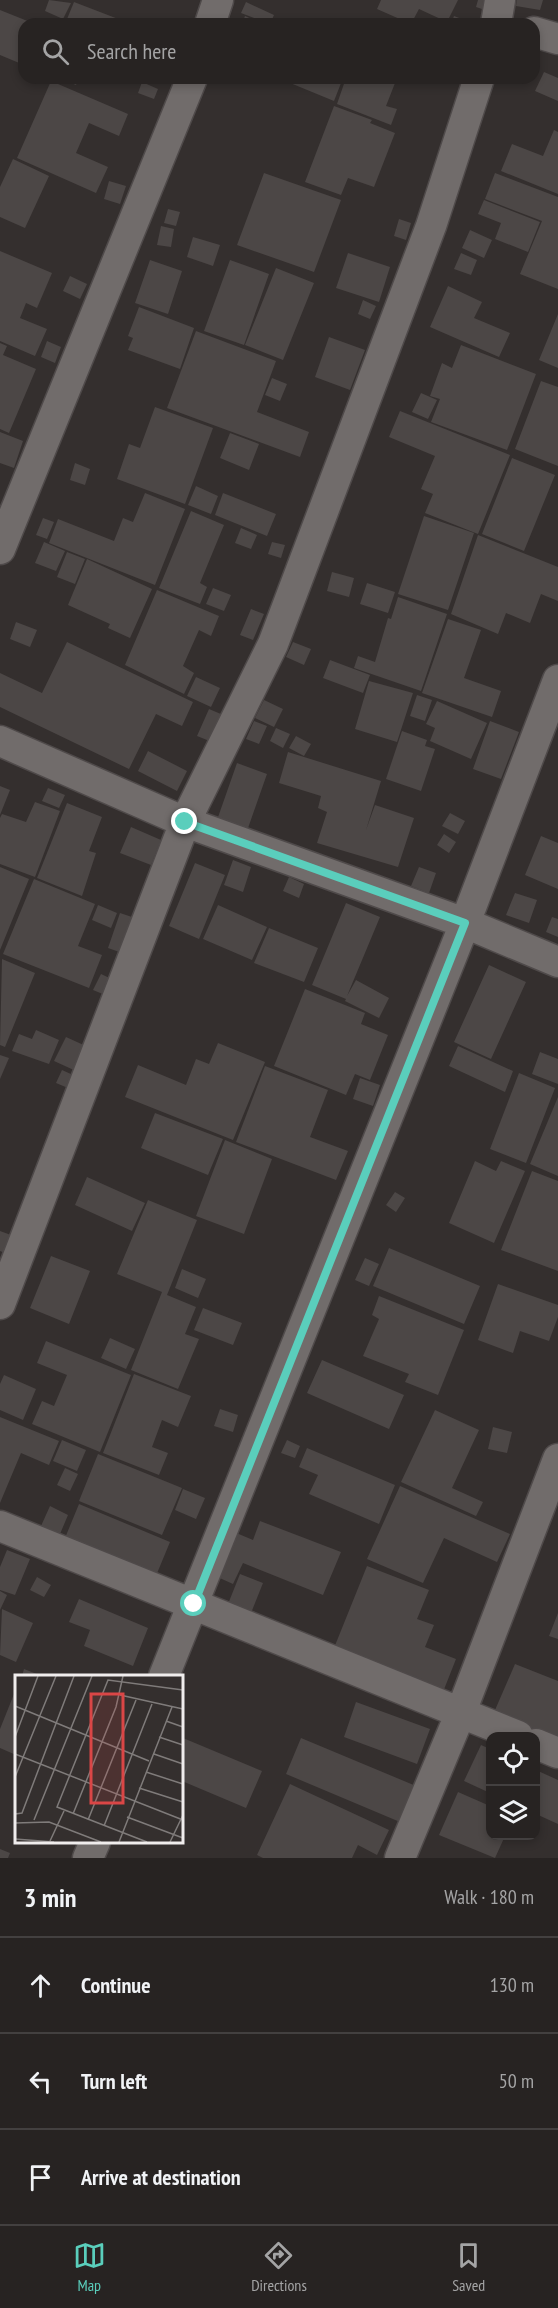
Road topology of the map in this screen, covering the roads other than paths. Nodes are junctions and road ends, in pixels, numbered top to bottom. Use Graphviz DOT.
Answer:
graph roads {
  1 [pos="218,0"];
  2 [pos="212,18"];
  3 [pos="540,34"];
  4 [pos="558,39"];
  5 [pos="190,84"];
  6 [pos="477,84"];
  7 [pos="0,549"];
  8 [pos="558,680"];
  9 [pos="0,741"];
  10 [pos="185,822"];
  11 [pos="465,923"];
  12 [pos="558,962"];
  13 [pos="0,1304"];
  14 [pos="558,1459"];
  15 [pos="0,1526"];
  16 [pos="194,1604"];
  17 [pos="165,1675"];
  18 [pos="461,1712"];
  19 [pos="507,1732"];
  20 [pos="540,1746"];
  21 [pos="558,1753"];
  22 [pos="94,1843"];
  23 [pos="88,1858"];
  24 [pos="400,1858"];
  1 -- 2 [label="street"];
  3 -- 4 [label="street"];
  5 -- 7 [label="street"];
  6 -- 10 [label="street"];
  8 -- 11 [label="street"];
  9 -- 10 [label="street"];
  10 -- 11 [label="street"];
  10 -- 13 [label="street"];
  11 -- 12 [label="street"];
  11 -- 16 [label="street"];
  14 -- 18 [label="street"];
  15 -- 16 [label="street"];
  16 -- 17 [label="street"];
  16 -- 18 [label="street"];
  18 -- 19 [label="street"];
  18 -- 24 [label="street"];
  20 -- 21 [label="street"];
  22 -- 23 [label="street"];
}
